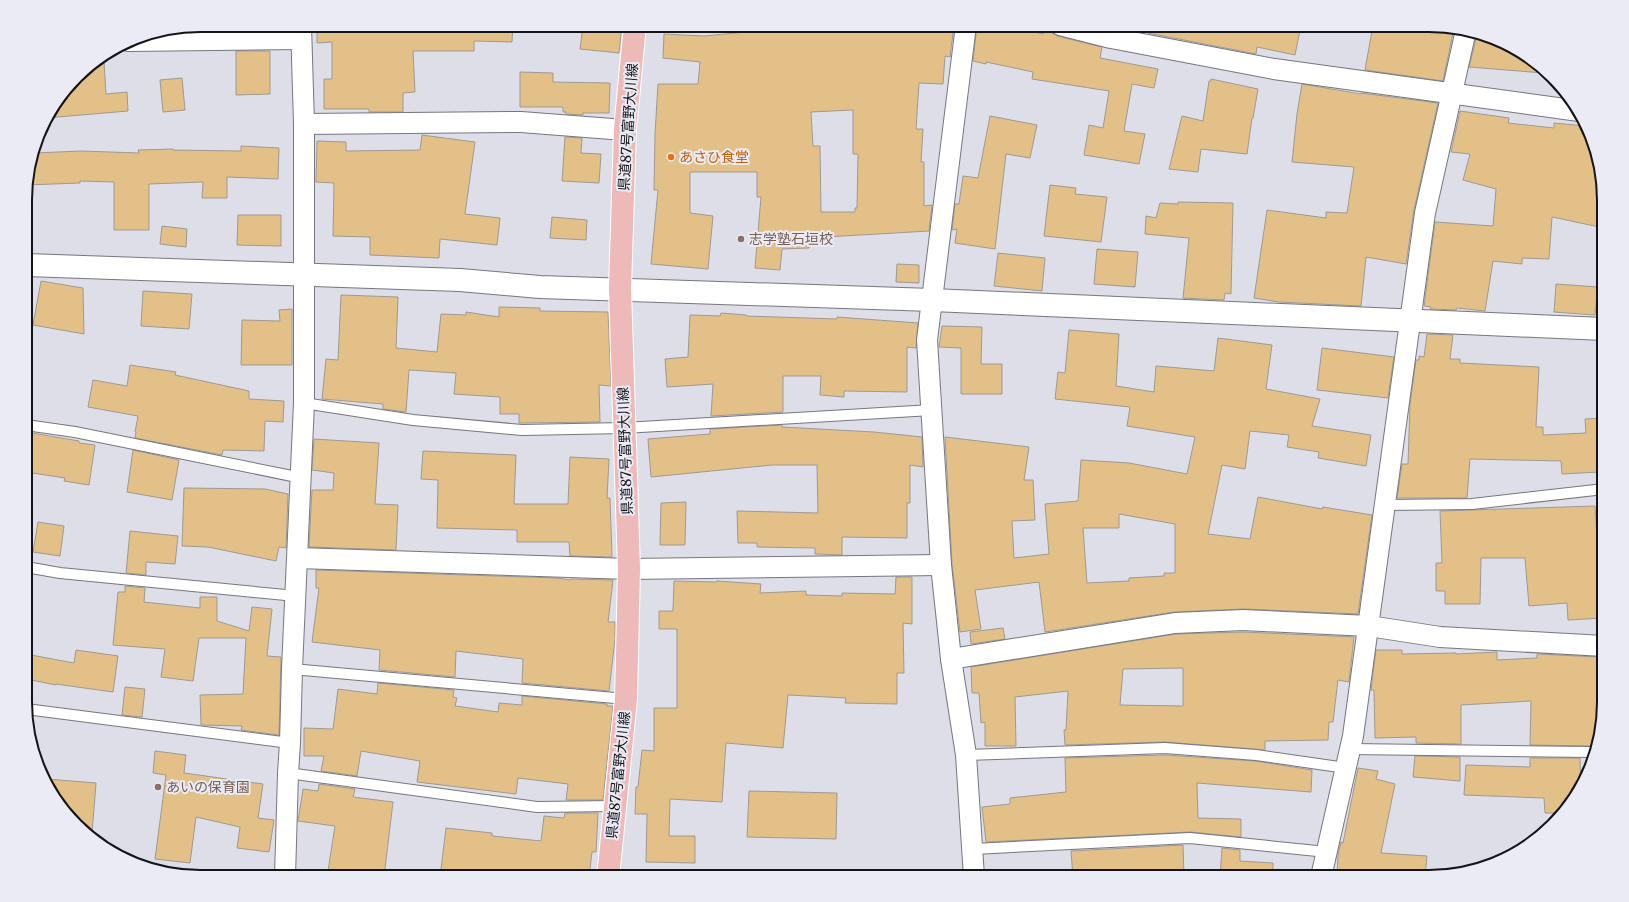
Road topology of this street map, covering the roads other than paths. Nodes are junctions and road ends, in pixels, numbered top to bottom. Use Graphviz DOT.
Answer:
graph roads {
  1 [pos="301,32"];
  2 [pos="634,32"];
  3 [pos="965,32"];
  4 [pos="1087,32"];
  5 [pos="1465,36"];
  6 [pos="150,40"];
  7 [pos="1452,94"];
  8 [pos="1571,110"];
  9 [pos="304,124"];
  10 [pos="625,130"];
  11 [pos="32,265"];
  12 [pos="303,275"];
  13 [pos="620,289"];
  14 [pos="932,300"];
  15 [pos="1411,321"];
  16 [pos="1597,329"];
  17 [pos="304,403"];
  18 [pos="932,410"];
  19 [pos="32,426"];
  20 [pos="624,428"];
  21 [pos="302,478"];
  22 [pos="1597,490"];
  23 [pos="1386,505"];
  24 [pos="298,558"];
  25 [pos="941,565"];
  26 [pos="32,568"];
  27 [pos="629,569"];
  28 [pos="296,596"];
  29 [pos="1369,626"];
  30 [pos="1597,646"];
  31 [pos="951,659"];
  32 [pos="292,669"];
  33 [pos="626,699"];
  34 [pos="32,710"];
  35 [pos="290,743"];
  36 [pos="1589,752"];
  37 [pos="966,755"];
  38 [pos="1348,759"];
  39 [pos="288,773"];
  40 [pos="615,806"];
  41 [pos="973,849"];
  42 [pos="1327,852"];
  43 [pos="285,870"];
  44 [pos="609,870"];
  45 [pos="974,870"];
  46 [pos="1323,870"];
  1 -- 6 [label="street"];
  1 -- 9 [label="street"];
  2 -- 10 [label="main road, 県道87号富野大川線"];
  3 -- 14 [label="street"];
  4 -- 7 [label="street"];
  5 -- 7 [label="street"];
  7 -- 8 [label="street"];
  7 -- 15 [label="street"];
  9 -- 10 [label="street"];
  9 -- 12 [label="street"];
  10 -- 13 [label="main road, 県道87号富野大川線"];
  11 -- 12 [label="street"];
  12 -- 13 [label="street"];
  12 -- 17 [label="street"];
  13 -- 14 [label="street"];
  13 -- 20 [label="main road, 県道87号富野大川線"];
  14 -- 15 [label="street"];
  14 -- 18 [label="street"];
  15 -- 16 [label="street"];
  15 -- 23 [label="street"];
  17 -- 20 [label="lane"];
  17 -- 21 [label="street"];
  18 -- 20 [label="lane"];
  18 -- 25 [label="street"];
  19 -- 21 [label="lane"];
  20 -- 27 [label="main road, 県道87号富野大川線"];
  21 -- 24 [label="street"];
  22 -- 23 [label="lane"];
  23 -- 29 [label="street"];
  24 -- 27 [label="street"];
  24 -- 28 [label="street"];
  25 -- 27 [label="street"];
  25 -- 31 [label="street"];
  26 -- 28 [label="lane"];
  27 -- 33 [label="main road, 県道87号富野大川線"];
  28 -- 32 [label="street"];
  29 -- 30 [label="street"];
  29 -- 31 [label="street"];
  29 -- 38 [label="street"];
  31 -- 37 [label="street"];
  32 -- 33 [label="lane"];
  32 -- 35 [label="street"];
  33 -- 40 [label="main road, 県道87号富野大川線"];
  34 -- 35 [label="lane"];
  35 -- 39 [label="street"];
  36 -- 38 [label="lane"];
  37 -- 38 [label="lane"];
  37 -- 41 [label="street"];
  38 -- 42 [label="street"];
  39 -- 40 [label="lane"];
  39 -- 43 [label="street"];
  40 -- 44 [label="main road, 県道87号富野大川線"];
  41 -- 42 [label="lane"];
  41 -- 45 [label="street"];
  42 -- 46 [label="street"];
}
